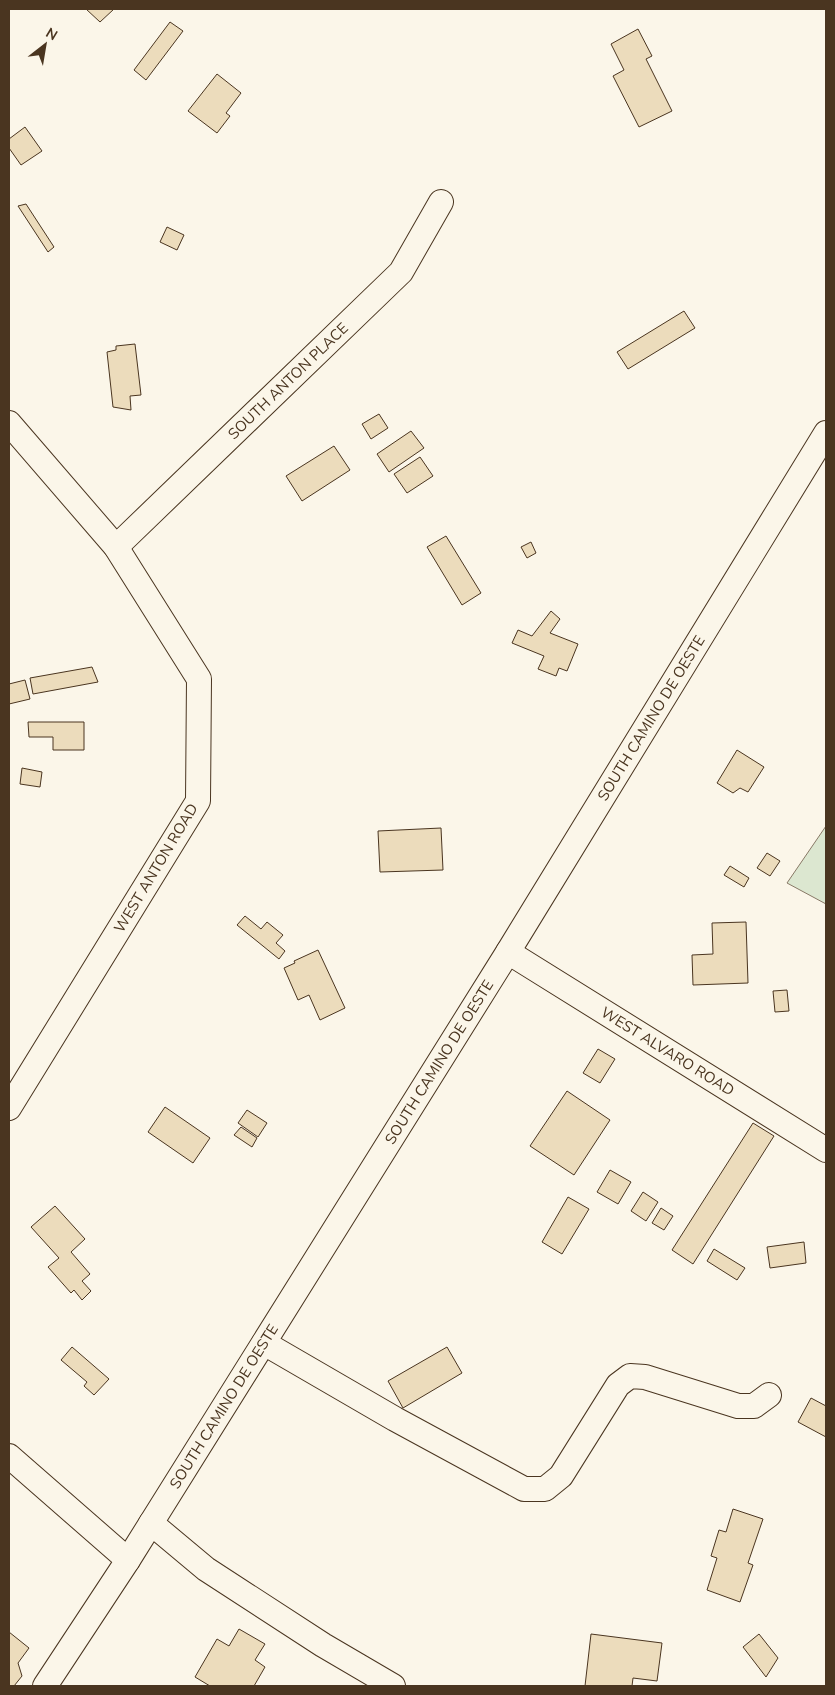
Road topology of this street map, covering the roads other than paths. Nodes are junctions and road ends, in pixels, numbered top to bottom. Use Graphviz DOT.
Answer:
graph roads {
  1 [pos="441,202"];
  2 [pos="9,423"];
  3 [pos="826,433"];
  4 [pos="116,546"];
  5 [pos="508,952"];
  6 [pos="9,1108"];
  7 [pos="826,1150"];
  8 [pos="264,1343"];
  9 [pos="769,1396"];
  10 [pos="9,1456"];
  11 [pos="151,1523"];
  12 [pos="128,1560"];
  13 [pos="45,1686"];
  14 [pos="392,1686"];
  1 -- 4 [label="street, SOUTH ANTON PLACE"];
  2 -- 4 [label="street, WEST ANTON ROAD"];
  3 -- 5 [label="street, SOUTH CAMINO DE OESTE"];
  4 -- 6 [label="street, WEST ANTON ROAD"];
  5 -- 7 [label="street, WEST ALVARO ROAD"];
  5 -- 8 [label="street, SOUTH CAMINO DE OESTE"];
  8 -- 9 [label="street"];
  8 -- 11 [label="street, SOUTH CAMINO DE OESTE"];
  10 -- 12 [label="street"];
  11 -- 12 [label="street, SOUTH CAMINO DE OESTE"];
  11 -- 14 [label="street"];
  12 -- 13 [label="street, SOUTH CAMINO DE OESTE"];
}
